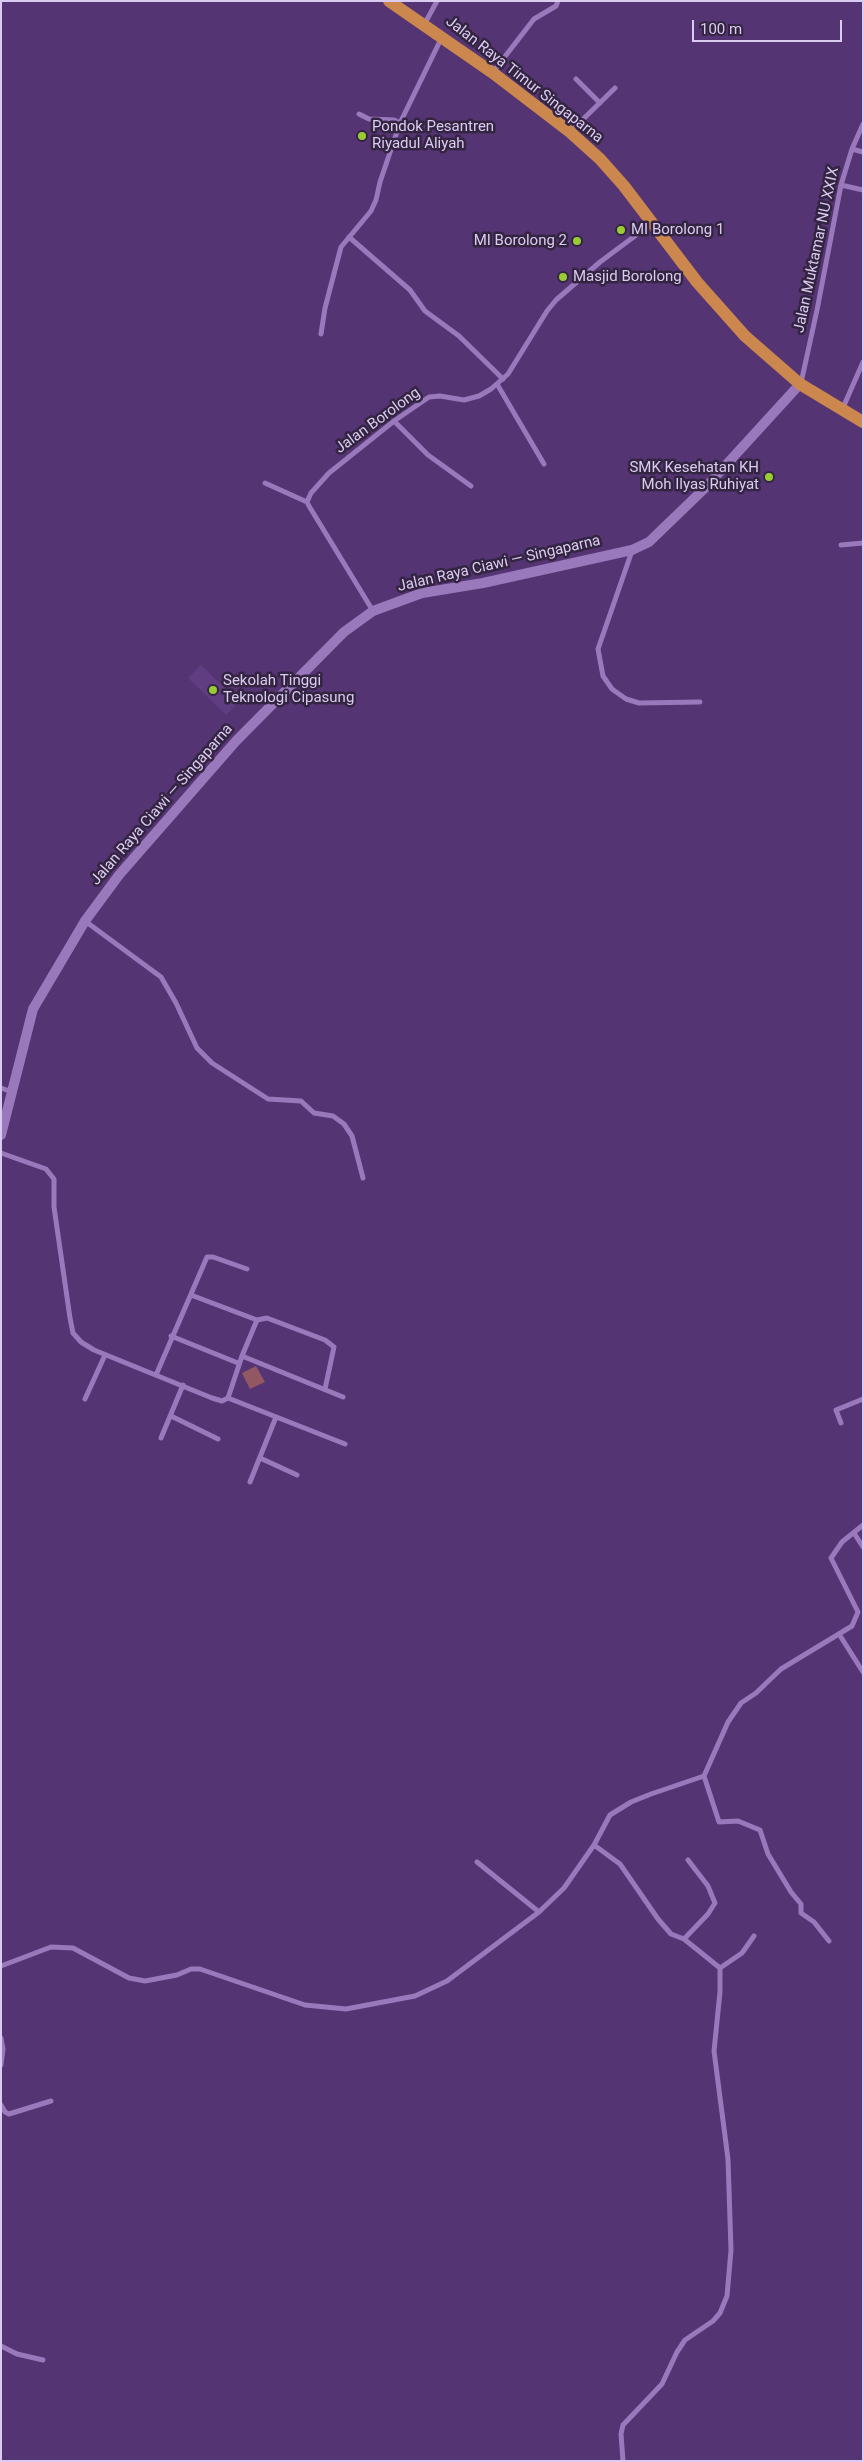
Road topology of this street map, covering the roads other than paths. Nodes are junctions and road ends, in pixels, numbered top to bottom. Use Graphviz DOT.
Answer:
graph roads {
  1 [pos="389,1"];
  2 [pos="437,1"];
  3 [pos="558,1"];
  4 [pos="424,25"];
  5 [pos="442,37"];
  6 [pos="493,73"];
  7 [pos="576,79"];
  8 [pos="615,88"];
  9 [pos="600,103"];
  10 [pos="359,114"];
  11 [pos="400,123"];
  12 [pos="863,124"];
  13 [pos="570,132"];
  14 [pos="852,148"];
  15 [pos="863,152"];
  16 [pos="841,185"];
  17 [pos="863,190"];
  18 [pos="653,223"];
  19 [pos="349,237"];
  20 [pos="321,334"];
  21 [pos="863,362"];
  22 [pos="503,379"];
  23 [pos="497,384"];
  24 [pos="800,384"];
  25 [pos="842,411"];
  26 [pos="394,421"];
  27 [pos="863,422"];
  28 [pos="544,464"];
  29 [pos="265,483"];
  30 [pos="471,486"];
  31 [pos="307,502"];
  32 [pos="863,543"];
  33 [pos="841,545"];
  34 [pos="632,550"];
  35 [pos="373,611"];
  36 [pos="700,702"];
  37 [pos="85,920"];
  38 [pos="1,1088"];
  39 [pos="12,1092"];
  40 [pos="1,1135"];
  41 [pos="1,1152"];
  42 [pos="363,1178"];
  43 [pos="247,1269"];
  44 [pos="191,1295"];
  45 [pos="257,1320"];
  46 [pos="171,1336"];
  47 [pos="104,1355"];
  48 [pos="242,1356"];
  49 [pos="238,1363"];
  50 [pos="156,1375"];
  51 [pos="183,1385"];
  52 [pos="325,1389"];
  53 [pos="343,1397"];
  54 [pos="228,1398"];
  55 [pos="85,1399"];
  56 [pos="863,1400"];
  57 [pos="170,1416"];
  58 [pos="276,1416"];
  59 [pos="841,1423"];
  60 [pos="161,1438"];
  61 [pos="218,1439"];
  62 [pos="344,1444"];
  63 [pos="260,1458"];
  64 [pos="297,1475"];
  65 [pos="250,1482"];
  66 [pos="863,1525"];
  67 [pos="854,1533"];
  68 [pos="863,1547"];
  69 [pos="839,1634"];
  70 [pos="863,1672"];
  71 [pos="704,1776"];
  72 [pos="594,1845"];
  73 [pos="688,1860"];
  74 [pos="477,1862"];
  75 [pos="539,1912"];
  76 [pos="754,1936"];
  77 [pos="684,1939"];
  78 [pos="829,1941"];
  79 [pos="1,1966"];
  80 [pos="720,1968"];
  81 [pos="1,2038"];
  82 [pos="1,2064"];
  83 [pos="51,2101"];
  84 [pos="1,2105"];
  85 [pos="1,2346"];
  86 [pos="44,2360"];
  87 [pos="623,2461"];
  1 -- 4 [label="main road, Jalan Raya Timur Singaparna"];
  2 -- 4 [label="street"];
  3 -- 6 [label="street"];
  4 -- 5 [label="main road, Jalan Raya Timur Singaparna"];
  5 -- 6 [label="main road, Jalan Raya Timur Singaparna"];
  5 -- 11 [label="street"];
  6 -- 13 [label="main road, Jalan Raya Timur Singaparna"];
  7 -- 9 [label="street"];
  8 -- 9 [label="street"];
  9 -- 13 [label="street"];
  10 -- 11 [label="street"];
  11 -- 19 [label="street"];
  12 -- 14 [label="street, Jalan Muktamar NU XXIX"];
  13 -- 18 [label="main road, Jalan Raya Timur Singaparna"];
  14 -- 15 [label="street"];
  14 -- 16 [label="street, Jalan Muktamar NU XXIX"];
  16 -- 17 [label="street"];
  16 -- 24 [label="street, Jalan Muktamar NU XXIX"];
  18 -- 22 [label="street, Jalan Borolong"];
  18 -- 24 [label="main road, Jalan Raya Timur Singaparna"];
  19 -- 20 [label="street"];
  19 -- 22 [label="street"];
  21 -- 25 [label="street"];
  22 -- 23 [label="street, Jalan Borolong"];
  23 -- 26 [label="street, Jalan Borolong"];
  23 -- 28 [label="street"];
  24 -- 25 [label="main road, Jalan Raya Timur Singaparna"];
  24 -- 34 [label="main road, Jalan Raya Ciawi — Singaparna"];
  25 -- 27 [label="main road, Jalan Raya Timur Singaparna"];
  26 -- 30 [label="street"];
  26 -- 31 [label="street, Jalan Borolong"];
  29 -- 31 [label="street"];
  31 -- 35 [label="street"];
  32 -- 33 [label="street"];
  34 -- 35 [label="main road, Jalan Raya Ciawi — Singaparna"];
  34 -- 36 [label="street"];
  35 -- 37 [label="main road, Jalan Raya Ciawi — Singaparna"];
  37 -- 39 [label="main road, Jalan Raya Ciawi — Singaparna"];
  37 -- 42 [label="street"];
  38 -- 39 [label="street"];
  39 -- 40 [label="main road, Jalan Raya Ciawi — Singaparna"];
  41 -- 47 [label="street"];
  43 -- 44 [label="street"];
  44 -- 45 [label="street"];
  44 -- 46 [label="street"];
  45 -- 48 [label="street"];
  45 -- 52 [label="street"];
  46 -- 49 [label="street"];
  46 -- 50 [label="street"];
  47 -- 50 [label="street"];
  47 -- 55 [label="street"];
  48 -- 49 [label="street"];
  48 -- 52 [label="street"];
  49 -- 54 [label="street"];
  50 -- 51 [label="street"];
  51 -- 54 [label="street"];
  51 -- 57 [label="street"];
  52 -- 53 [label="street"];
  54 -- 58 [label="street"];
  56 -- 59 [label="street"];
  57 -- 60 [label="street"];
  57 -- 61 [label="street"];
  58 -- 62 [label="street"];
  58 -- 63 [label="street"];
  63 -- 64 [label="street"];
  63 -- 65 [label="street"];
  66 -- 67 [label="street"];
  67 -- 68 [label="street"];
  67 -- 69 [label="street"];
  69 -- 70 [label="street"];
  69 -- 71 [label="street"];
  71 -- 72 [label="street"];
  71 -- 78 [label="street"];
  72 -- 75 [label="street"];
  72 -- 77 [label="street"];
  73 -- 77 [label="street"];
  74 -- 75 [label="street"];
  75 -- 79 [label="street"];
  76 -- 80 [label="street"];
  77 -- 80 [label="street"];
  80 -- 87 [label="street"];
  81 -- 82 [label="street"];
  83 -- 84 [label="street"];
  85 -- 86 [label="street"];
}
